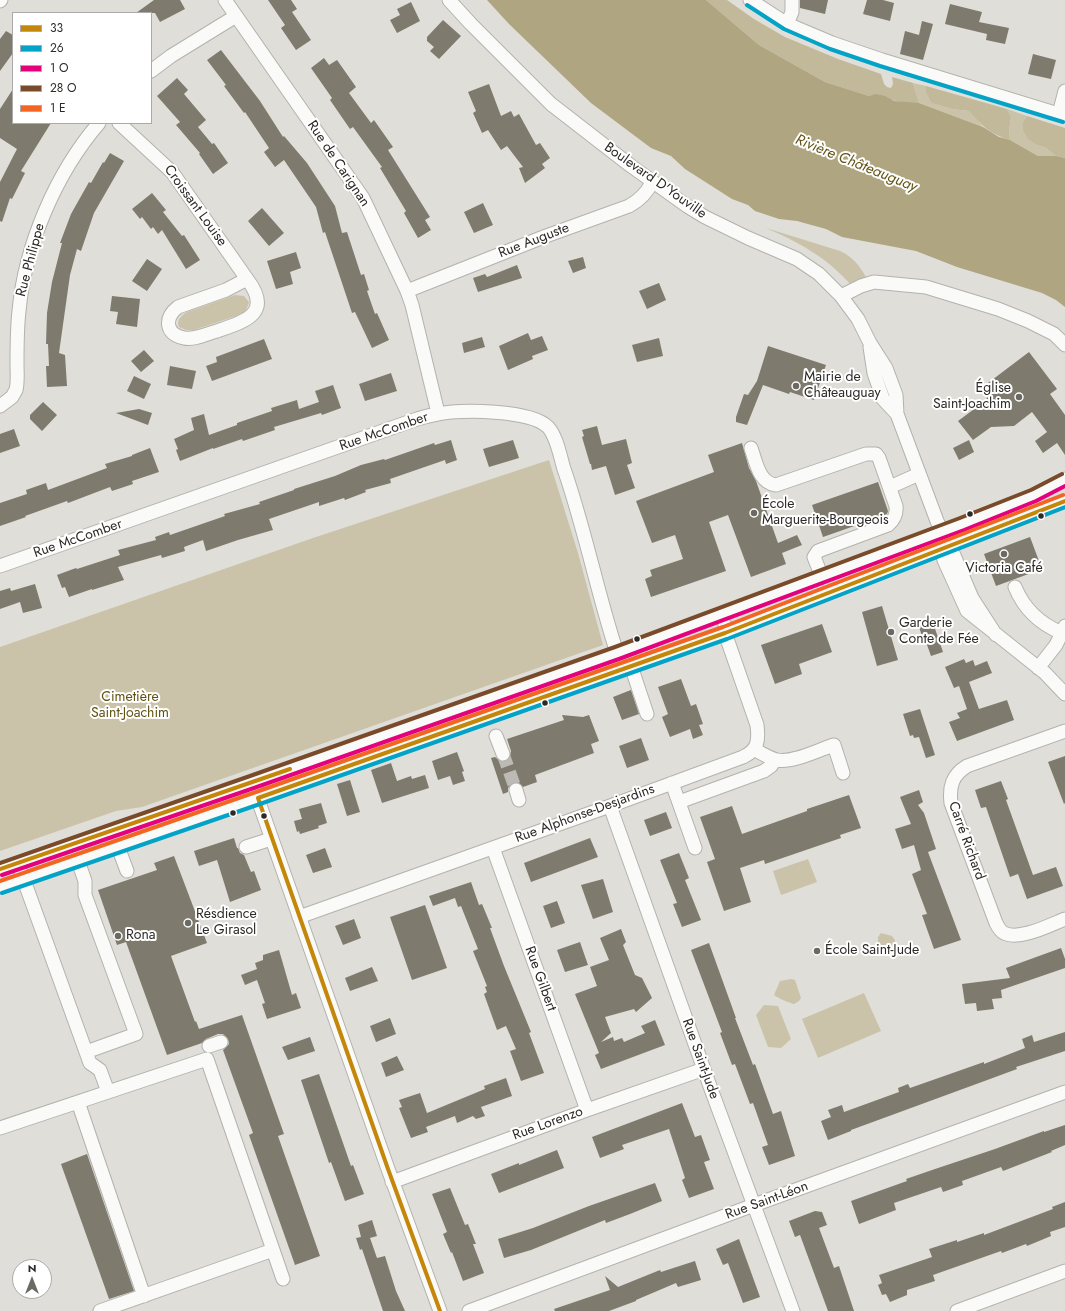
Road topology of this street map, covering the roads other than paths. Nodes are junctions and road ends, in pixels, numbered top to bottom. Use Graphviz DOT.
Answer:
graph roads {
  1 [pos="225,0"];
  2 [pos="449,0"];
  3 [pos="750,0"];
  4 [pos="792,0"];
  5 [pos="236,16"];
  6 [pos="787,24"];
  7 [pos="152,70"];
  8 [pos="1065,91"];
  9 [pos="1062,115"];
  10 [pos="98,124"];
  11 [pos="120,124"];
  12 [pos="652,182"];
  13 [pos="247,278"];
  14 [pos="407,291"];
  15 [pos="841,296"];
  16 [pos="1060,332"];
  17 [pos="1065,345"];
  18 [pos="0,406"];
  19 [pos="438,414"];
  20 [pos="751,448"];
  21 [pos="920,474"];
  22 [pos="1065,479"];
  23 [pos="890,487"];
  24 [pos="1065,501"];
  25 [pos="942,532"];
  26 [pos="946,547"];
  27 [pos="0,566"];
  28 [pos="822,577"];
  29 [pos="1015,588"];
  30 [pos="738,608"];
  31 [pos="1063,629"];
  32 [pos="725,633"];
  33 [pos="617,653"];
  34 [pos="630,666"];
  35 [pos="1038,668"];
  36 [pos="1065,694"];
  37 [pos="647,714"];
  38 [pos="1065,732"];
  39 [pos="496,736"];
  40 [pos="754,749"];
  41 [pos="503,754"];
  42 [pos="775,760"];
  43 [pos="843,773"];
  44 [pos="252,782"];
  45 [pos="672,783"];
  46 [pos="258,798"];
  47 [pos="679,802"];
  48 [pos="610,806"];
  49 [pos="271,839"];
  50 [pos="118,847"];
  51 [pos="246,847"];
  52 [pos="493,848"];
  53 [pos="695,848"];
  54 [pos="78,861"];
  55 [pos="18,863"];
  56 [pos="0,869"];
  57 [pos="127,871"];
  58 [pos="24,879"];
  59 [pos="0,887"];
  60 [pos="299,918"];
  61 [pos="1065,920"];
  62 [pos="86,1052"];
  63 [pos="704,1069"];
  64 [pos="108,1092"];
  65 [pos="1065,1092"];
  66 [pos="78,1102"];
  67 [pos="587,1110"];
  68 [pos="0,1128"];
  69 [pos="392,1182"];
  70 [pos="754,1205"];
  71 [pos="273,1250"];
  72 [pos="1065,1271"];
  73 [pos="284,1279"];
  74 [pos="144,1296"];
  75 [pos="100,1311"];
  76 [pos="440,1311"];
  77 [pos="469,1311"];
  78 [pos="793,1311"];
  79 [pos="957,1311"];
  1 -- 5 [label="street, Rue de Carignan"];
  2 -- 12 [label="street, Boulevard D'Youville"];
  3 -- 6 [label="street"];
  4 -- 6 [label="street"];
  5 -- 7 [label="street"];
  5 -- 14 [label="street, Rue de Carignan"];
  6 -- 9 [label="street"];
  8 -- 9 [label="street"];
  10 -- 18 [label="street, Rue Philippe"];
  11 -- 13 [label="street, Croissant Louise"];
  12 -- 14 [label="street, Rue Auguste"];
  12 -- 15 [label="street, Boulevard D'Youville"];
  13 -- 13 [label="street, Croissant Louise"];
  14 -- 19 [label="street, Rue de Carignan"];
  15 -- 16 [label="street"];
  15 -- 21 [label="street, Boulevard D'Youville"];
  16 -- 17 [label="street"];
  19 -- 27 [label="street, Rue McComber"];
  19 -- 33 [label="street, Rue McComber"];
  20 -- 23 [label="street"];
  21 -- 23 [label="street"];
  21 -- 25 [label="street, Boulevard D'Youville"];
  22 -- 25 [label="street"];
  23 -- 28 [label="street"];
  24 -- 26 [label="street"];
  25 -- 26 [label="street, Boulevard D'Youville"];
  25 -- 28 [label="street"];
  26 -- 32 [label="street"];
  26 -- 35 [label="street, Boulevard D'Youville"];
  28 -- 30 [label="street"];
  29 -- 31 [label="street"];
  30 -- 32 [label="street"];
  30 -- 33 [label="street"];
  31 -- 35 [label="street"];
  32 -- 34 [label="street"];
  32 -- 40 [label="street"];
  33 -- 44 [label="street"];
  34 -- 37 [label="street"];
  34 -- 46 [label="street"];
  35 -- 36 [label="street, Boulevard D'Youville"];
  38 -- 61 [label="street, Carré Richard"];
  39 -- 41 [label="street"];
  40 -- 42 [label="street"];
  40 -- 45 [label="street, Rue Alphonse-Desjardins"];
  42 -- 43 [label="street"];
  42 -- 47 [label="street"];
  44 -- 46 [label="street"];
  44 -- 55 [label="street"];
  45 -- 47 [label="street"];
  45 -- 48 [label="street, Rue Alphonse-Desjardins"];
  46 -- 49 [label="street"];
  46 -- 50 [label="street"];
  47 -- 53 [label="street"];
  48 -- 52 [label="street, Rue Alphonse-Desjardins"];
  48 -- 63 [label="street, Rue Saint-Jude"];
  49 -- 51 [label="street"];
  49 -- 60 [label="street"];
  50 -- 54 [label="street"];
  50 -- 57 [label="street"];
  52 -- 60 [label="street, Rue Alphonse-Desjardins"];
  52 -- 67 [label="street, Rue Gilbert"];
  54 -- 58 [label="street"];
  54 -- 62 [label="street"];
  55 -- 56 [label="street"];
  55 -- 58 [label="street"];
  58 -- 59 [label="street"];
  58 -- 62 [label="street"];
  60 -- 69 [label="street"];
  62 -- 64 [label="street"];
  63 -- 67 [label="street, Rue Lorenzo"];
  63 -- 70 [label="street, Rue Saint-Jude"];
  64 -- 66 [label="street"];
  64 -- 71 [label="street"];
  65 -- 70 [label="street, Rue Saint-Léon"];
  66 -- 68 [label="street"];
  66 -- 74 [label="street"];
  67 -- 69 [label="street, Rue Lorenzo"];
  69 -- 76 [label="street"];
  70 -- 77 [label="street, Rue Saint-Léon"];
  70 -- 78 [label="street, Rue Saint-Jude"];
  71 -- 73 [label="street"];
  71 -- 74 [label="street"];
  72 -- 79 [label="street"];
  74 -- 75 [label="street"];
}
